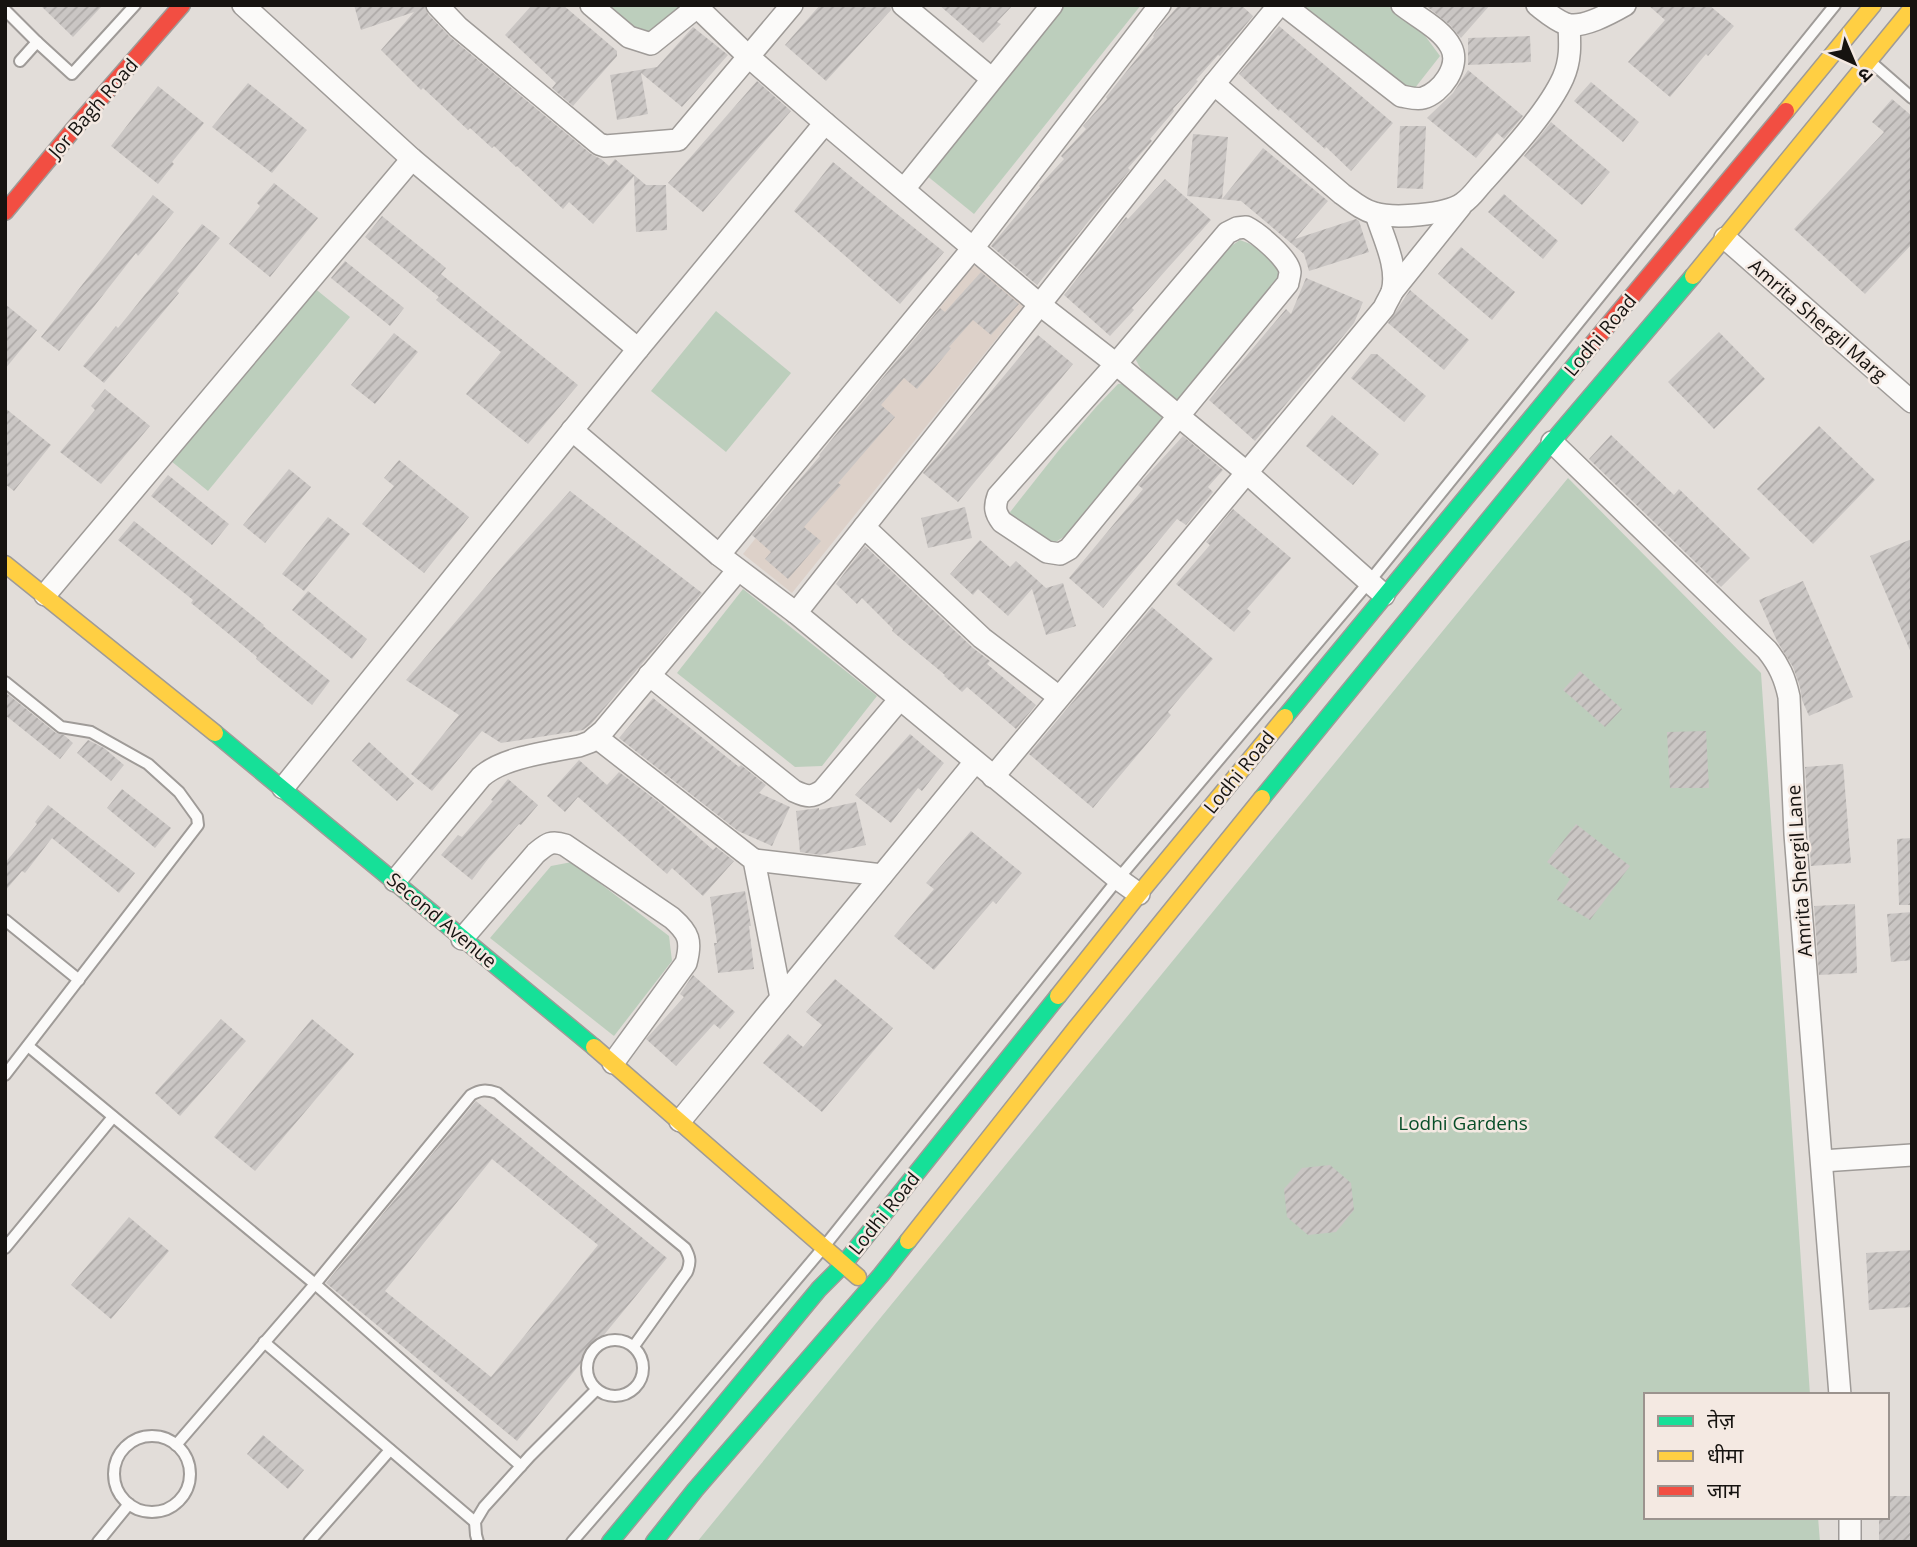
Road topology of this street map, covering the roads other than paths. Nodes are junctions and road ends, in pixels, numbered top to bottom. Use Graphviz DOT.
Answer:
graph roads {
  1 [pos="135,5"];
  2 [pos="182,5"];
  3 [pos="243,5"];
  4 [pos="437,5"];
  5 [pos="591,5"];
  6 [pos="792,5"];
  7 [pos="1052,5"];
  8 [pos="1160,5"];
  9 [pos="1281,5"];
  10 [pos="1402,5"];
  11 [pos="1537,5"];
  12 [pos="1625,5"];
  13 [pos="1835,5"];
  14 [pos="1873,5"];
  15 [pos="696,6"];
  16 [pos="1912,8"];
  17 [pos="915,9"];
  18 [pos="5,10"];
  19 [pos="1569,25"];
  20 [pos="37,42"];
  21 [pos="748,57"];
  22 [pos="20,61"];
  23 [pos="1868,61"];
  24 [pos="991,78"];
  25 [pos="1214,84"];
  26 [pos="1912,98"];
  27 [pos="825,123"];
  28 [pos="412,159"];
  29 [pos="904,189"];
  30 [pos="1462,204"];
  31 [pos="5,212"];
  32 [pos="1376,214"];
  33 [pos="1725,237"];
  34 [pos="973,248"];
  35 [pos="1392,292"];
  36 [pos="1039,304"];
  37 [pos="638,349"];
  38 [pos="1116,364"];
  39 [pos="1912,402"];
  40 [pos="1179,417"];
  41 [pos="572,430"];
  42 [pos="1552,442"];
  43 [pos="1246,471"];
  44 [pos="864,527"];
  45 [pos="719,555"];
  46 [pos="5,564"];
  47 [pos="738,570"];
  48 [pos="1376,589"];
  49 [pos="45,595"];
  50 [pos="796,613"];
  51 [pos="649,675"];
  52 [pos="5,682"];
  53 [pos="1059,697"];
  54 [pos="900,699"];
  55 [pos="596,737"];
  56 [pos="975,762"];
  57 [pos="993,777"];
  58 [pos="284,788"];
  59 [pos="754,860"];
  60 [pos="882,875"];
  61 [pos="1118,879"];
  62 [pos="395,881"];
  63 [pos="1139,894"];
  64 [pos="5,920"];
  65 [pos="463,939"];
  66 [pos="79,980"];
  67 [pos="781,998"];
  68 [pos="28,1046"];
  69 [pos="613,1063"];
  70 [pos="5,1075"];
  71 [pos="113,1117"];
  72 [pos="680,1121"];
  73 [pos="1912,1155"];
  74 [pos="1822,1161"];
  75 [pos="5,1248"];
  76 [pos="823,1248"];
  77 [pos="843,1265"];
  78 [pos="315,1284"];
  79 [pos="869,1287"];
  80 [pos="264,1342"];
  81 [pos="634,1346"];
  82 [pos="596,1390"];
  83 [pos="1840,1393"];
  84 [pos="176,1445"];
  85 [pos="390,1450"];
  86 [pos="521,1466"];
  87 [pos="129,1504"];
  88 [pos="1850,1519"];
  89 [pos="475,1522"];
  90 [pos="98,1542"];
  91 [pos="309,1542"];
  92 [pos="478,1542"];
  93 [pos="572,1542"];
  94 [pos="610,1542"];
  95 [pos="654,1542"];
  96 [pos="1850,1542"];
  1 -- 20 [label="lane"];
  2 -- 31 [label="main road, Jor Bagh Road"];
  3 -- 28 [label="street"];
  4 -- 21 [label="street"];
  5 -- 15 [label="street"];
  6 -- 21 [label="street"];
  7 -- 24 [label="street"];
  8 -- 34 [label="street"];
  9 -- 10 [label="street"];
  9 -- 25 [label="street"];
  11 -- 19 [label="street"];
  12 -- 19 [label="street"];
  13 -- 48 [label="lane"];
  14 -- 48 [label="main road, Lodhi Road"];
  15 -- 21 [label="street"];
  16 -- 23 [label="main road, Lodhi Road"];
  17 -- 24 [label="street"];
  18 -- 20 [label="lane"];
  19 -- 30 [label="street"];
  20 -- 22 [label="lane"];
  21 -- 27 [label="street"];
  23 -- 26 [label="lane"];
  23 -- 33 [label="main road, Lodhi Road"];
  24 -- 29 [label="street"];
  25 -- 32 [label="street"];
  25 -- 36 [label="street"];
  27 -- 29 [label="street"];
  27 -- 37 [label="street"];
  28 -- 37 [label="street"];
  28 -- 49 [label="street"];
  29 -- 34 [label="street"];
  30 -- 32 [label="street"];
  30 -- 35 [label="street"];
  32 -- 35 [label="street"];
  33 -- 39 [label="street, Amrita Shergil Marg"];
  33 -- 42 [label="main road, Lodhi Road"];
  34 -- 36 [label="street"];
  34 -- 45 [label="street"];
  35 -- 43 [label="street"];
  36 -- 38 [label="street"];
  36 -- 44 [label="street"];
  37 -- 41 [label="street"];
  38 -- 40 [label="street"];
  38 -- 40 [label="street"];
  38 -- 40 [label="street"];
  40 -- 43 [label="street"];
  41 -- 45 [label="street"];
  41 -- 58 [label="street"];
  42 -- 74 [label="street, Amrita Shergil Lane"];
  42 -- 79 [label="main road, Lodhi Road"];
  43 -- 48 [label="street"];
  43 -- 53 [label="street"];
  44 -- 50 [label="street"];
  44 -- 53 [label="street"];
  45 -- 47 [label="street"];
  46 -- 49 [label="main road, Second Avenue"];
  47 -- 50 [label="street"];
  47 -- 51 [label="street"];
  48 -- 61 [label="lane"];
  48 -- 63 [label="main road, Lodhi Road"];
  49 -- 58 [label="main road, Second Avenue"];
  50 -- 54 [label="street"];
  51 -- 54 [label="street"];
  51 -- 55 [label="street"];
  52 -- 66 [label="lane"];
  53 -- 57 [label="street"];
  54 -- 56 [label="street"];
  55 -- 59 [label="street"];
  55 -- 62 [label="street"];
  56 -- 57 [label="street"];
  56 -- 60 [label="street"];
  57 -- 61 [label="street"];
  58 -- 62 [label="main road, Second Avenue"];
  59 -- 60 [label="street"];
  59 -- 67 [label="street"];
  60 -- 67 [label="street"];
  61 -- 63 [label="street"];
  61 -- 76 [label="lane"];
  62 -- 65 [label="main road, Second Avenue"];
  63 -- 77 [label="main road, Lodhi Road"];
  64 -- 66 [label="lane"];
  65 -- 69 [label="main road, Second Avenue"];
  65 -- 69 [label="street"];
  66 -- 68 [label="lane"];
  67 -- 72 [label="street"];
  68 -- 70 [label="lane"];
  68 -- 71 [label="lane"];
  69 -- 72 [label="main road, Second Avenue"];
  71 -- 75 [label="lane"];
  71 -- 78 [label="lane"];
  72 -- 76 [label="main road, Second Avenue"];
  73 -- 74 [label="street"];
  74 -- 83 [label="street, Amrita Shergil Lane"];
  76 -- 77 [label="main road, Second Avenue"];
  76 -- 93 [label="lane"];
  77 -- 79 [label="main road, Second Avenue"];
  77 -- 94 [label="main road, Lodhi Road"];
  78 -- 80 [label="lane"];
  78 -- 81 [label="lane"];
  78 -- 86 [label="lane"];
  79 -- 95 [label="main road, Lodhi Road"];
  80 -- 84 [label="lane"];
  80 -- 85 [label="lane"];
  81 -- 82 [label="lane"];
  81 -- 82 [label="lane"];
  82 -- 86 [label="lane"];
  84 -- 87 [label="lane"];
  84 -- 87 [label="lane"];
  85 -- 89 [label="lane"];
  85 -- 91 [label="lane"];
  86 -- 89 [label="lane"];
  87 -- 90 [label="lane"];
  88 -- 96 [label="street"];
  89 -- 92 [label="lane"];
}
